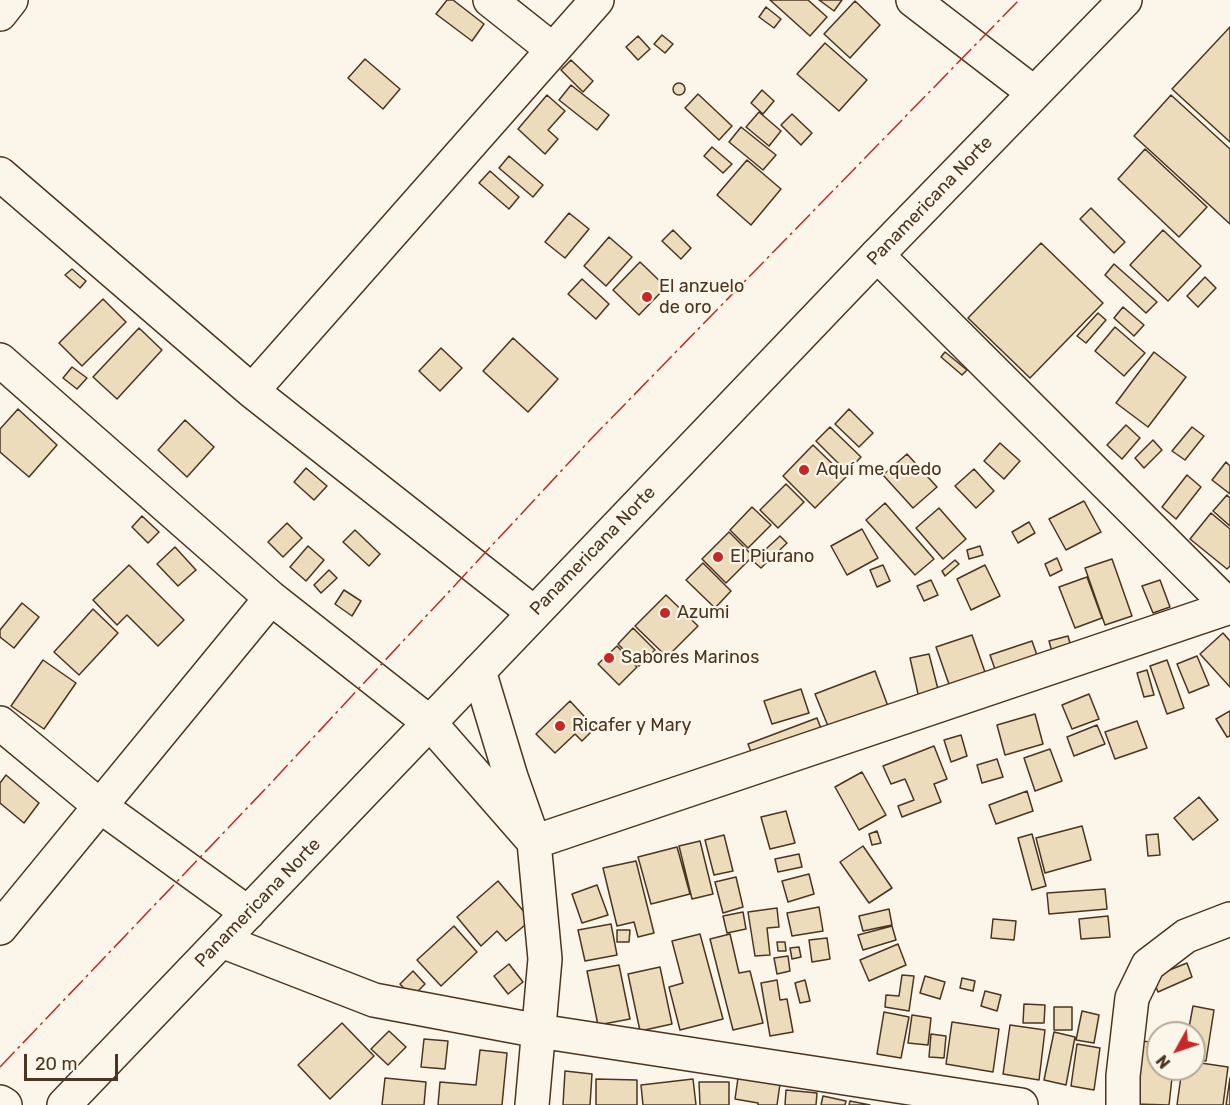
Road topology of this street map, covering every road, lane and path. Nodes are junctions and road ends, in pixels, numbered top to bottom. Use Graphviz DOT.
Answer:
graph roads {
  1 [pos="11,0"];
  2 [pos="490,0"];
  3 [pos="597,0"];
  4 [pos="913,0"];
  5 [pos="1125,0"];
  6 [pos="0,14"];
  7 [pos="553,50"];
  8 [pos="1034,93"];
  9 [pos="0,174"];
  10 [pos="877,255"];
  11 [pos="0,360"];
  12 [pos="252,391"];
  13 [pos="271,598"];
  14 [pos="1230,607"];
  15 [pos="534,613"];
  16 [pos="479,671"];
  17 [pos="0,723"];
  18 [pos="429,723"];
  19 [pos="100,806"];
  20 [pos="534,842"];
  21 [pos="248,913"];
  22 [pos="1230,919"];
  23 [pos="0,928"];
  24 [pos="222,941"];
  25 [pos="539,1031"];
  26 [pos="0,1102"];
  27 [pos="4,1105"];
  28 [pos="64,1105"];
  29 [pos="532,1105"];
  30 [pos="1022,1105"];
  31 [pos="1123,1105"];
  1 -- 6 [label="main road"];
  2 -- 7 [label="main road"];
  3 -- 7 [label="main road"];
  4 -- 8 [label="main road"];
  5 -- 8 [label="main road, Panamericana Norte"];
  7 -- 12 [label="main road"];
  8 -- 10 [label="main road, Panamericana Norte"];
  9 -- 12 [label="main road"];
  10 -- 14 [label="main road"];
  10 -- 15 [label="main road, Panamericana Norte"];
  11 -- 13 [label="main road"];
  12 -- 15 [label="main road"];
  13 -- 18 [label="main road"];
  13 -- 19 [label="main road"];
  14 -- 20 [label="main road"];
  15 -- 16 [label="main road, Panamericana Norte"];
  16 -- 18 [label="main road, Panamericana Norte"];
  16 -- 20 [label="main road"];
  17 -- 19 [label="main road"];
  18 -- 20 [label="main road"];
  18 -- 21 [label="main road, Panamericana Norte"];
  19 -- 21 [label="main road"];
  19 -- 23 [label="main road"];
  20 -- 25 [label="main road"];
  21 -- 24 [label="main road, Panamericana Norte"];
  22 -- 31 [label="main road"];
  24 -- 25 [label="main road"];
  24 -- 28 [label="main road, Panamericana Norte"];
  25 -- 29 [label="main road"];
  25 -- 30 [label="main road"];
  26 -- 27 [label="main road"];
}
